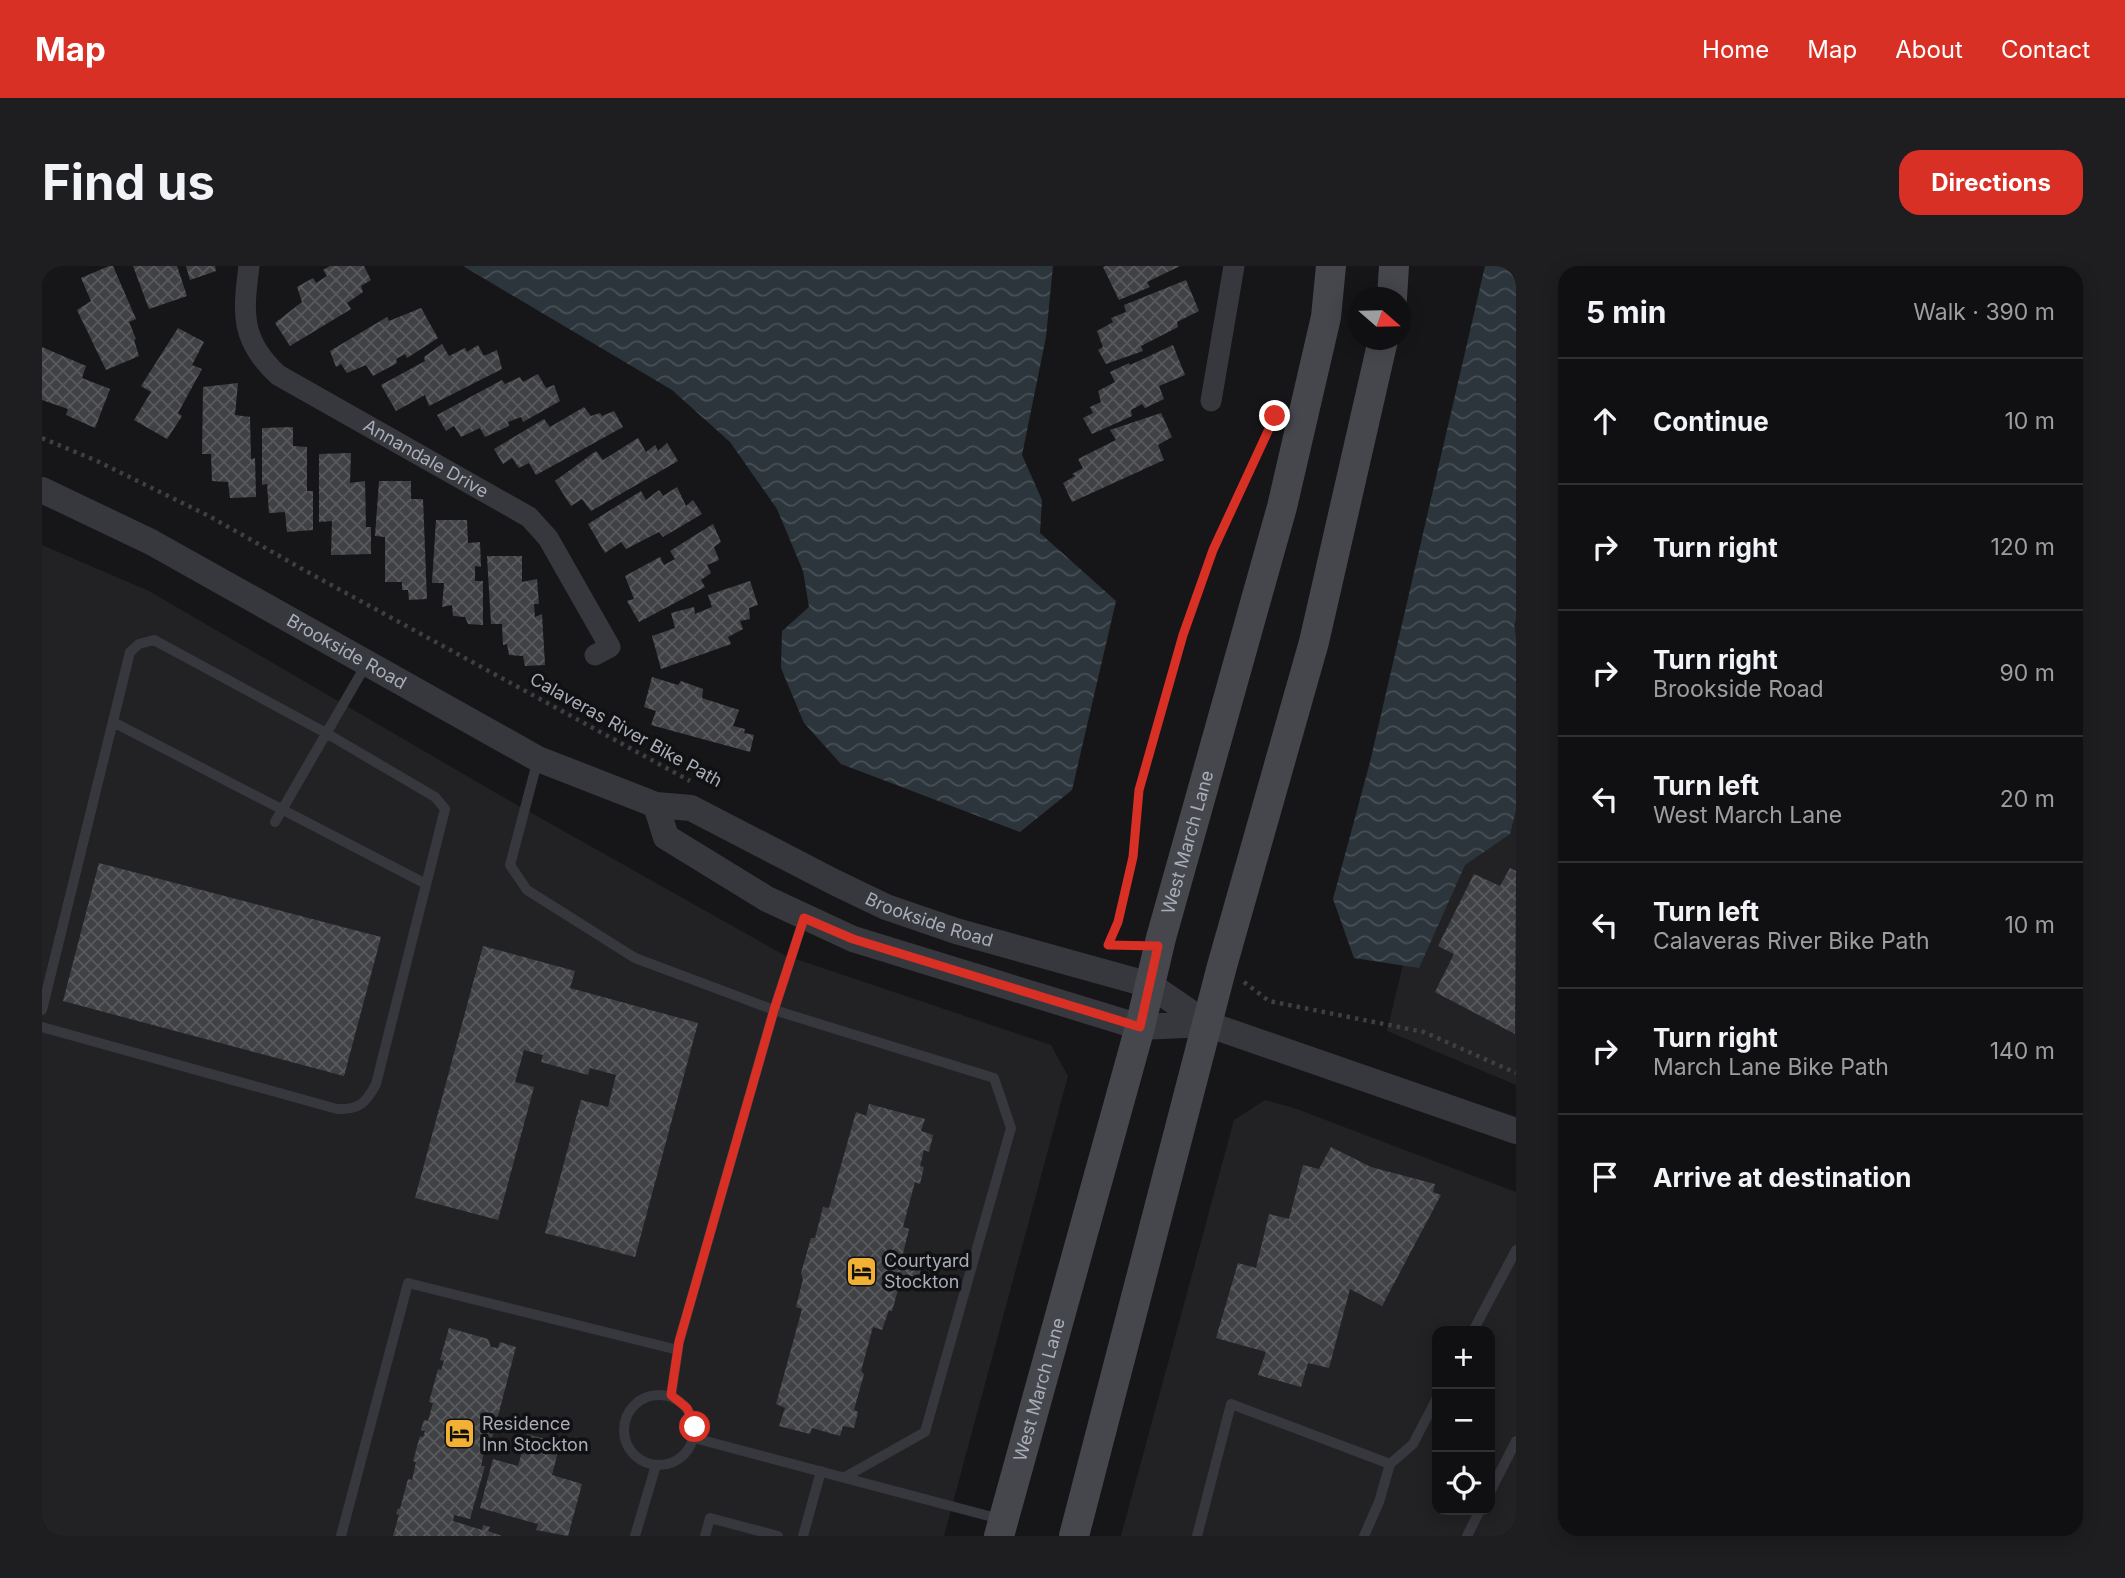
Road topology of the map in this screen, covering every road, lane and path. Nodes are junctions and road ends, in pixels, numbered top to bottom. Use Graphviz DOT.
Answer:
graph roads {
  1 [pos="249,266"];
  2 [pos="1234,266"];
  3 [pos="1331,266"];
  4 [pos="1394,266"];
  5 [pos="1393,287"];
  6 [pos="1381,350"];
  7 [pos="1211,401"];
  8 [pos="1275,416"];
  9 [pos="42,438"];
  10 [pos="42,490"];
  11 [pos="595,655"];
  12 [pos="367,663"];
  13 [pos="113,722"];
  14 [pos="326,733"];
  15 [pos="538,759"];
  16 [pos="700,786"];
  17 [pos="656,805"];
  18 [pos="282,809"];
  19 [pos="275,822"];
  20 [pos="426,884"];
  21 [pos="804,918"];
  22 [pos="1095,945"];
  23 [pos="1108,945"];
  24 [pos="1158,946"];
  25 [pos="1222,966"];
  26 [pos="1150,985"];
  27 [pos="42,1010"];
  28 [pos="774,1010"];
  29 [pos="1207,1024"];
  30 [pos="42,1027"];
  31 [pos="1140,1027"];
  32 [pos="1516,1073"];
  33 [pos="1516,1131"];
  34 [pos="1516,1250"];
  35 [pos="1476,1326"];
  36 [pos="678,1350"];
  37 [pos="671,1395"];
  38 [pos="1432,1408"];
  39 [pos="694,1438"];
  40 [pos="1516,1441"];
  41 [pos="1391,1464"];
  42 [pos="656,1465"];
  43 [pos="821,1471"];
  44 [pos="845,1477"];
  45 [pos="1495,1482"];
  46 [pos="1478,1515"];
  47 [pos="1001,1528"];
  48 [pos="341,1536"];
  49 [pos="635,1536"];
  50 [pos="705,1536"];
  51 [pos="778,1536"];
  52 [pos="803,1536"];
  53 [pos="1074,1536"];
  54 [pos="1197,1536"];
  55 [pos="1364,1536"];
  56 [pos="1467,1536"];
  1 -- 11 [label="street, Annandale Drive"];
  2 -- 7 [label="street"];
  3 -- 24 [label="main road, West March Lane"];
  4 -- 5 [label="main road"];
  6 -- 25 [label="main road"];
  8 -- 23 [label="path"];
  9 -- 16 [label="path, Calaveras River Bike Path"];
  10 -- 12 [label="street, Brookside Road"];
  12 -- 14 [label="lane"];
  12 -- 15 [label="street, Brookside Road"];
  13 -- 14 [label="lane"];
  13 -- 18 [label="lane"];
  13 -- 27 [label="lane"];
  14 -- 18 [label="lane"];
  14 -- 20 [label="lane"];
  15 -- 17 [label="street, Brookside Road"];
  15 -- 28 [label="lane"];
  17 -- 21 [label="street, Brookside Road"];
  17 -- 26 [label="street, Brookside Road"];
  18 -- 19 [label="lane"];
  18 -- 20 [label="lane"];
  20 -- 30 [label="lane"];
  21 -- 28 [label="lane"];
  21 -- 31 [label="street, Brookside Road"];
  22 -- 23 [label="path"];
  23 -- 24 [label="path"];
  24 -- 26 [label="main road, West March Lane"];
  25 -- 29 [label="main road"];
  25 -- 32 [label="path"];
  26 -- 29 [label="street, Brookside Road"];
  26 -- 31 [label="main road, West March Lane"];
  28 -- 36 [label="lane"];
  28 -- 44 [label="lane"];
  29 -- 31 [label="street, Brookside Road"];
  29 -- 33 [label="street, Brookside Road"];
  29 -- 53 [label="main road"];
  31 -- 47 [label="main road, West March Lane"];
  34 -- 35 [label="lane"];
  36 -- 37 [label="lane"];
  36 -- 48 [label="lane"];
  37 -- 39 [label="lane"];
  37 -- 42 [label="lane"];
  38 -- 41 [label="lane"];
  39 -- 42 [label="lane"];
  39 -- 43 [label="lane"];
  40 -- 45 [label="lane"];
  41 -- 54 [label="lane"];
  41 -- 55 [label="lane"];
  42 -- 49 [label="lane"];
  43 -- 44 [label="lane"];
  43 -- 52 [label="lane"];
  44 -- 47 [label="lane"];
  46 -- 56 [label="lane"];
  50 -- 51 [label="lane"];
}
